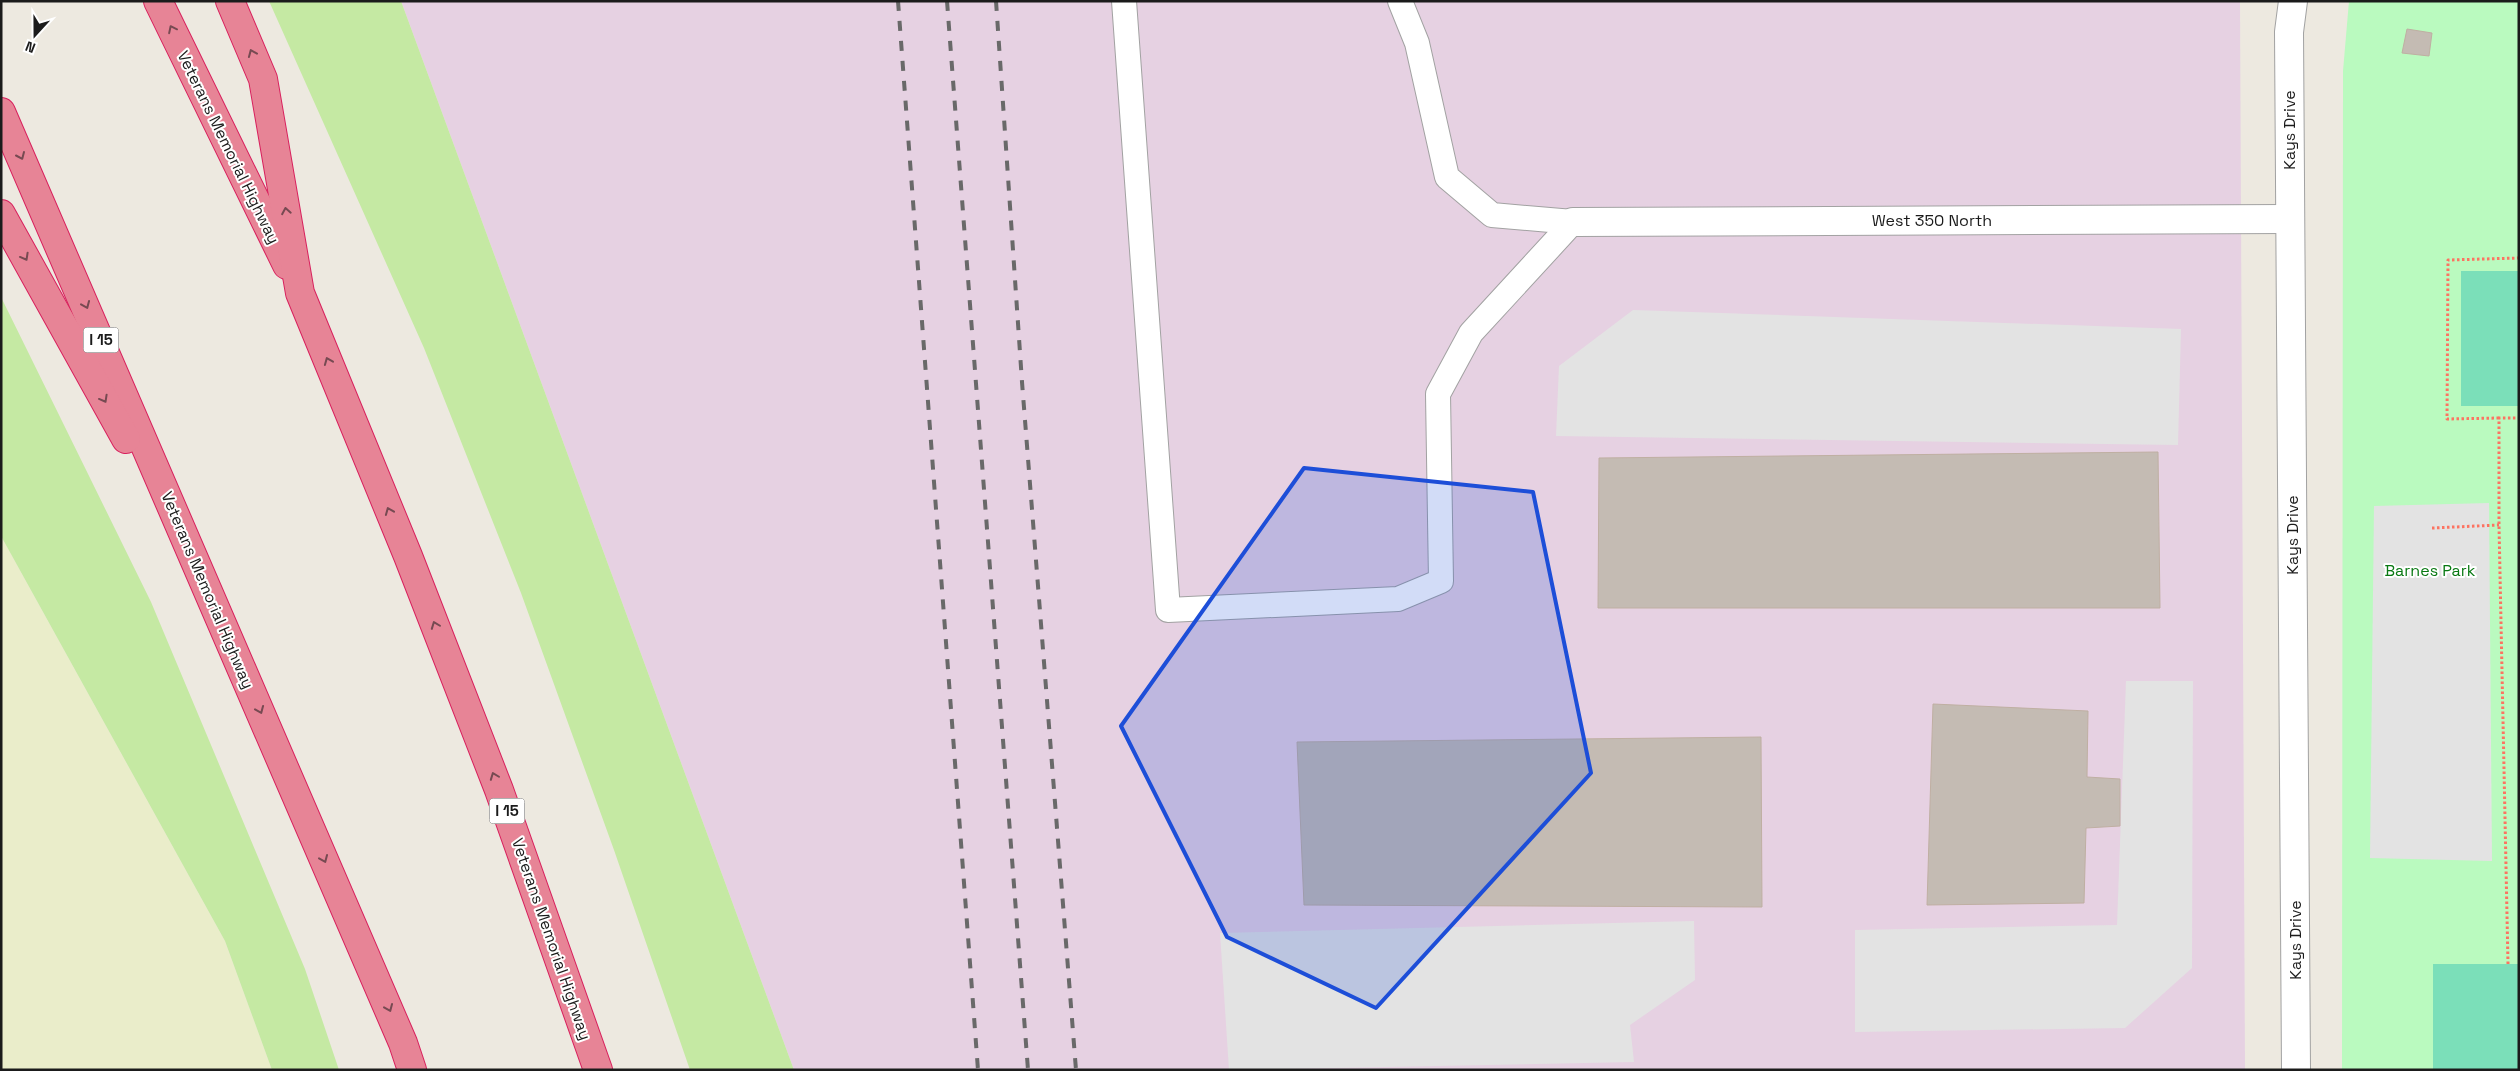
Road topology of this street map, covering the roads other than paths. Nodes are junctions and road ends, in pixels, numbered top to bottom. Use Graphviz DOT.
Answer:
graph roads {
  1 [pos="158,1"];
  2 [pos="230,1"];
  3 [pos="1124,1"];
  4 [pos="1400,1"];
  5 [pos="2293,1"];
  6 [pos="1,112"];
  7 [pos="1,214"];
  8 [pos="2290,219"];
  9 [pos="1573,222"];
  10 [pos="300,293"];
  11 [pos="199,569"];
  12 [pos="412,1070"];
  13 [pos="598,1070"];
  14 [pos="2296,1070"];
  10 -- 1 [label="highway, Veterans Memorial Highway / I 15, one-way"];
  10 -- 2 [label="highway, one-way"];
  3 -- 9 [label="lane"];
  4 -- 9 [label="lane"];
  5 -- 8 [label="street, Kays Drive"];
  6 -- 11 [label="highway, Veterans Memorial Highway / I 15, one-way"];
  7 -- 11 [label="highway, one-way"];
  8 -- 9 [label="street, West 350 North"];
  8 -- 14 [label="street, Kays Drive"];
  13 -- 10 [label="highway, Veterans Memorial Highway / I 15, one-way"];
  11 -- 12 [label="highway, Veterans Memorial Highway / I 15, one-way"];
}
